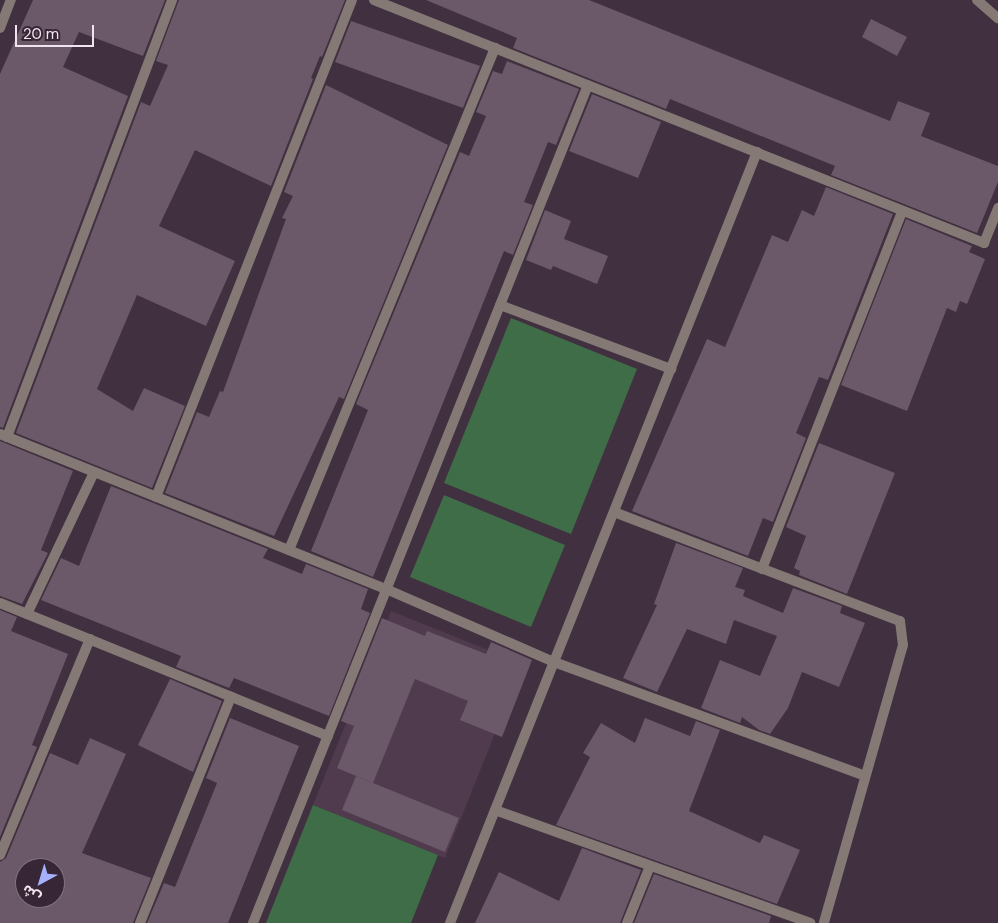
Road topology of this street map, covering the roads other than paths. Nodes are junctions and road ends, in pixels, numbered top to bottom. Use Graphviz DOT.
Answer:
graph roads {
  1 [pos="11,0"];
  2 [pos="172,0"];
  3 [pos="352,0"];
  4 [pos="374,0"];
  5 [pos="977,0"];
  6 [pos="998,18"];
  7 [pos="0,28"];
  8 [pos="495,48"];
  9 [pos="588,85"];
  10 [pos="757,152"];
  11 [pos="998,208"];
  12 [pos="902,211"];
  13 [pos="500,304"];
  14 [pos="671,369"];
  15 [pos="3,435"];
  16 [pos="94,472"];
  17 [pos="156,497"];
  18 [pos="614,512"];
  19 [pos="289,550"];
  20 [pos="762,568"];
  21 [pos="386,589"];
  22 [pos="0,603"];
  23 [pos="27,614"];
  24 [pos="90,640"];
  25 [pos="554,662"];
  26 [pos="231,696"];
  27 [pos="328,736"];
  28 [pos="865,776"];
  29 [pos="495,810"];
  30 [pos="0,855"];
  31 [pos="650,866"];
  32 [pos="140,923"];
  33 [pos="253,923"];
  34 [pos="450,923"];
  35 [pos="627,923"];
  36 [pos="810,923"];
  37 [pos="824,923"];
  1 -- 7 [label="street"];
  2 -- 15 [label="street"];
  3 -- 17 [label="street"];
  4 -- 8 [label="street"];
  5 -- 6 [label="street"];
  8 -- 9 [label="street"];
  8 -- 19 [label="street"];
  9 -- 10 [label="street"];
  9 -- 13 [label="street"];
  10 -- 12 [label="street"];
  10 -- 14 [label="street"];
  11 -- 12 [label="street"];
  12 -- 20 [label="street"];
  13 -- 14 [label="street"];
  13 -- 21 [label="street"];
  14 -- 18 [label="street"];
  15 -- 16 [label="street"];
  16 -- 17 [label="street"];
  16 -- 23 [label="street"];
  17 -- 19 [label="street"];
  18 -- 20 [label="street"];
  18 -- 25 [label="street"];
  19 -- 21 [label="street"];
  20 -- 28 [label="street"];
  21 -- 25 [label="street"];
  21 -- 27 [label="street"];
  22 -- 23 [label="street"];
  23 -- 24 [label="street"];
  24 -- 26 [label="street"];
  24 -- 30 [label="street"];
  25 -- 28 [label="street"];
  25 -- 29 [label="street"];
  26 -- 27 [label="street"];
  26 -- 32 [label="street"];
  27 -- 33 [label="street"];
  28 -- 37 [label="street"];
  29 -- 31 [label="street"];
  29 -- 34 [label="street"];
  31 -- 35 [label="street"];
  31 -- 36 [label="street"];
}
